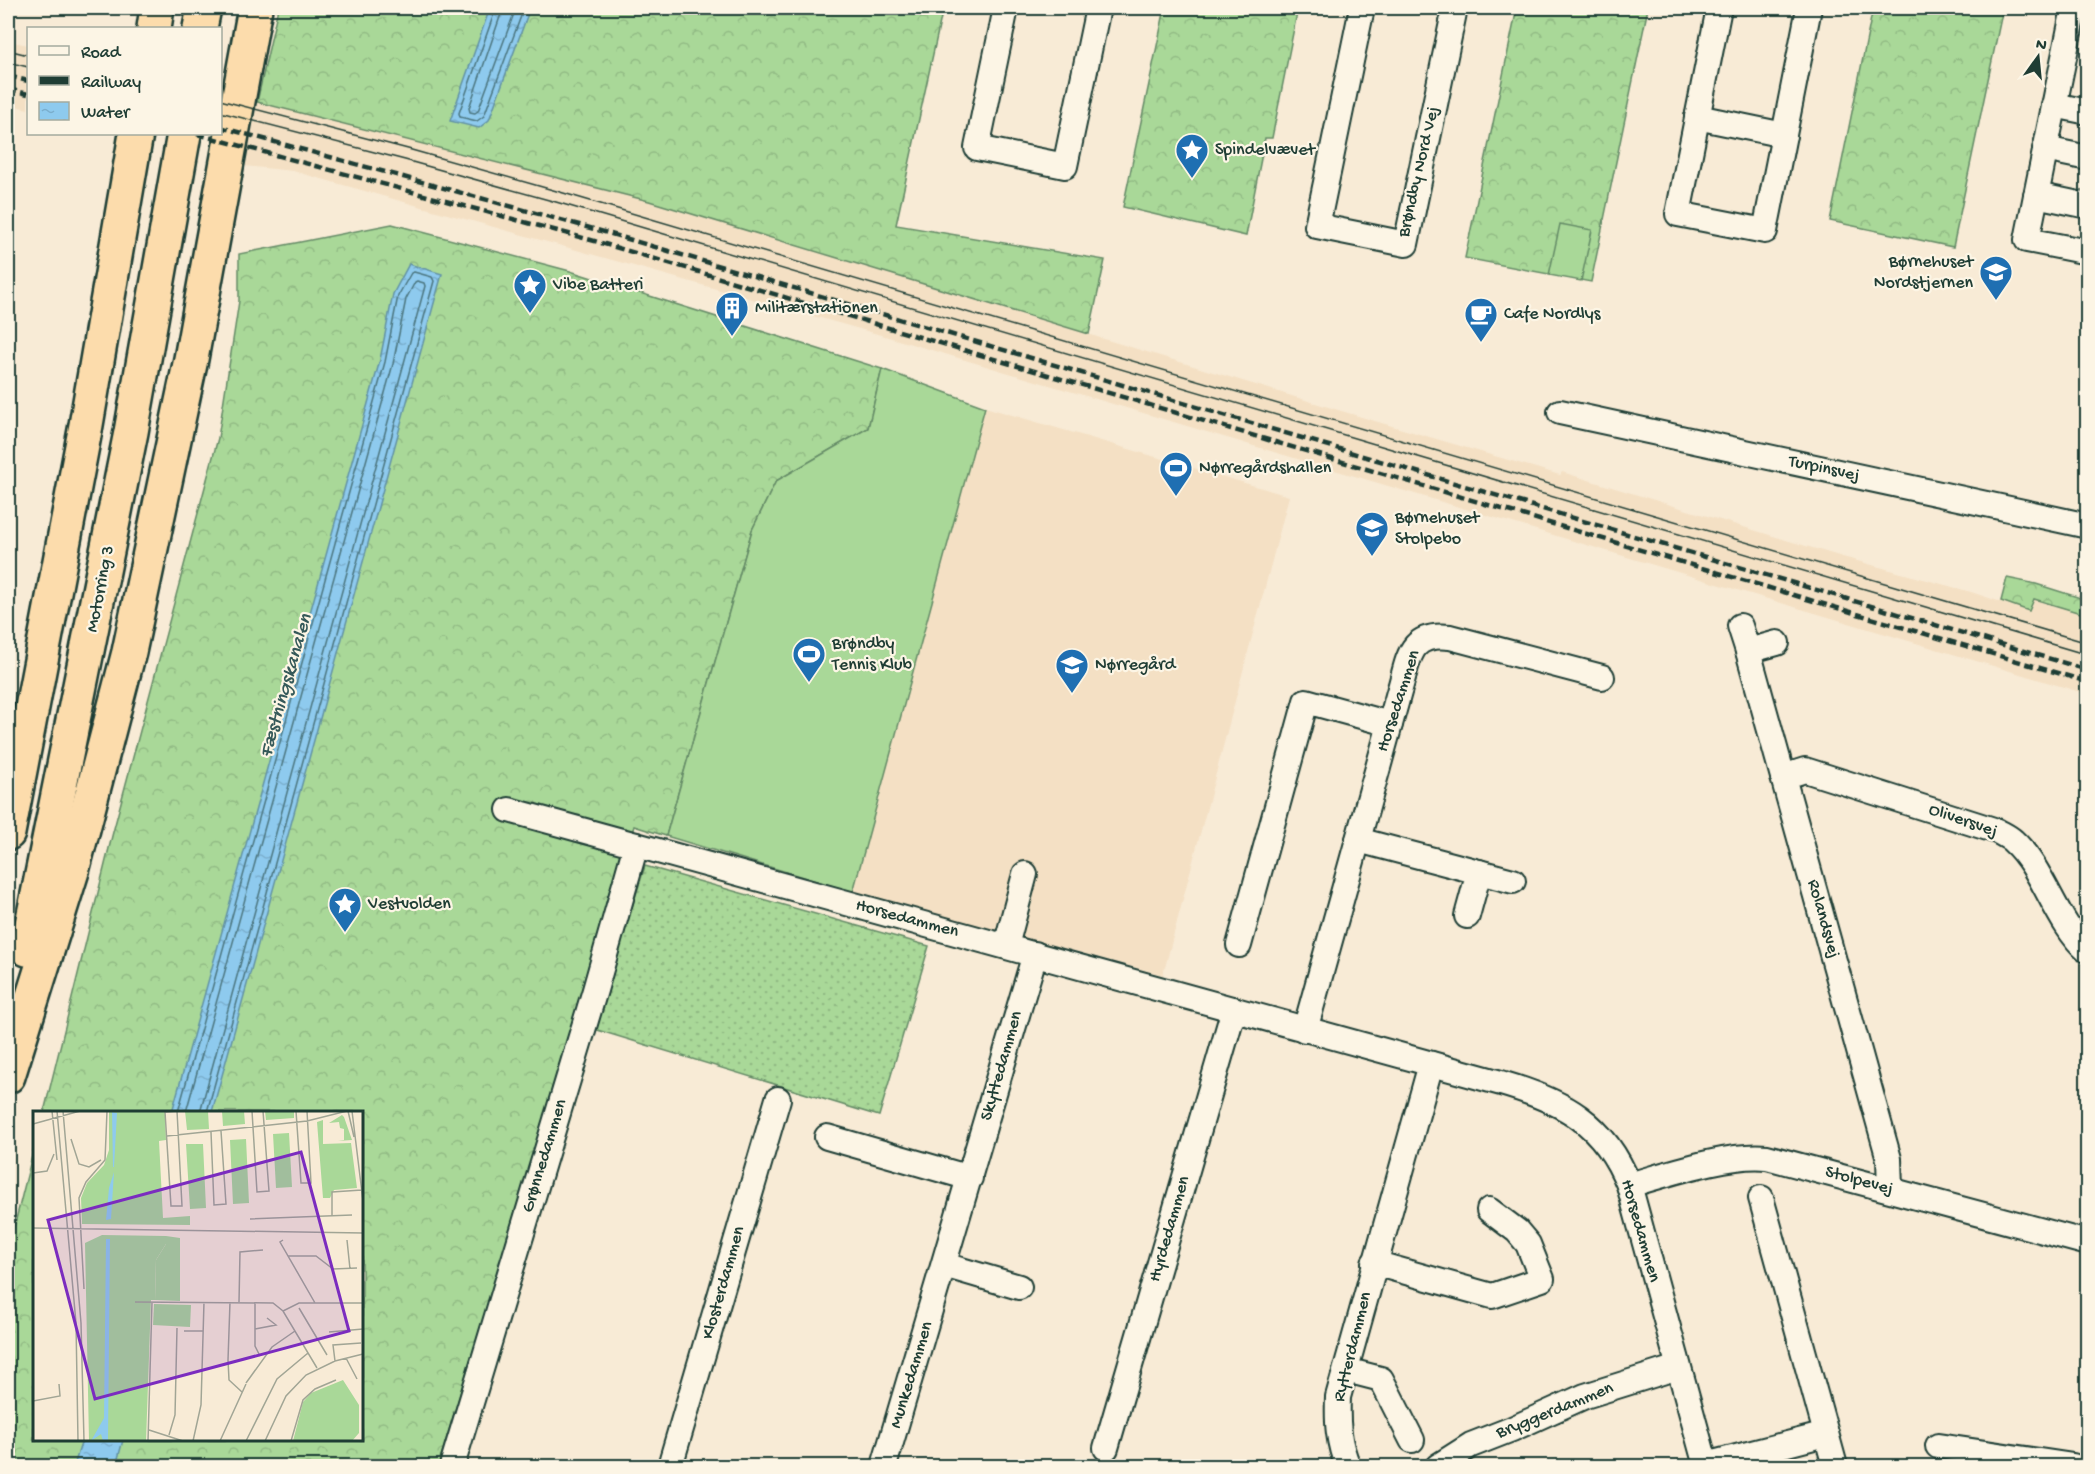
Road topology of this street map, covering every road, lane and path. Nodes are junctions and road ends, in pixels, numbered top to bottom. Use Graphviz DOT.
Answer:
graph roads {
  1 [pos="157,8"];
  2 [pos="204,8"];
  3 [pos="255,8"];
  4 [pos="1006,8"];
  5 [pos="1098,8"];
  6 [pos="1362,8"];
  7 [pos="1455,8"];
  8 [pos="1719,8"];
  9 [pos="1809,8"];
  10 [pos="2074,8"];
  11 [pos="154,27"];
  12 [pos="200,27"];
  13 [pos="2054,105"];
  14 [pos="2088,112"];
  15 [pos="1697,117"];
  16 [pos="135,135"];
  17 [pos="184,135"];
  18 [pos="1784,135"];
  19 [pos="2045,149"];
  20 [pos="2088,158"];
  21 [pos="2036,195"];
  22 [pos="2088,206"];
  23 [pos="2088,252"];
  24 [pos="1560,412"];
  25 [pos="2088,526"];
  26 [pos="1740,627"];
  27 [pos="1777,643"];
  28 [pos="1748,651"];
  29 [pos="1602,677"];
  30 [pos="1390,724"];
  31 [pos="1783,777"];
  32 [pos="509,810"];
  33 [pos="8,833"];
  34 [pos="1358,840"];
  35 [pos="636,845"];
  36 [pos="1479,872"];
  37 [pos="1025,874"];
  38 [pos="1513,881"];
  39 [pos="1467,916"];
  40 [pos="1239,945"];
  41 [pos="1005,946"];
  42 [pos="2088,951"];
  43 [pos="1035,954"];
  44 [pos="1234,1009"];
  45 [pos="1305,1030"];
  46 [pos="8,1042"];
  47 [pos="1431,1064"];
  48 [pos="8,1076"];
  49 [pos="778,1099"];
  50 [pos="827,1137"];
  51 [pos="970,1178"];
  52 [pos="1629,1185"];
  53 [pos="1890,1189"];
  54 [pos="1761,1198"];
  55 [pos="1489,1210"];
  56 [pos="2088,1243"];
  57 [pos="1374,1263"];
  58 [pos="942,1274"];
  59 [pos="1018,1287"];
  60 [pos="1678,1367"];
  61 [pos="1346,1370"];
  62 [pos="1826,1434"];
  63 [pos="1412,1440"];
  64 [pos="1938,1446"];
  65 [pos="1103,1456"];
  66 [pos="1705,1466"];
  67 [pos="452,1467"];
  68 [pos="670,1467"];
  69 [pos="884,1467"];
  70 [pos="1348,1467"];
  71 [pos="1438,1467"];
  72 [pos="1835,1467"];
  73 [pos="2073,1467"];
  1 -- 11 [label="highway"];
  2 -- 12 [label="highway"];
  3 -- 48 [label="highway"];
  4 -- 5 [label="street"];
  6 -- 7 [label="street, Brøndby Nord Vej"];
  8 -- 15 [label="street"];
  9 -- 18 [label="street"];
  10 -- 13 [label="street"];
  13 -- 14 [label="street"];
  13 -- 19 [label="street"];
  15 -- 18 [label="street"];
  15 -- 18 [label="street"];
  16 -- 33 [label="highway"];
  17 -- 46 [label="highway, Motorring 3"];
  19 -- 20 [label="street"];
  19 -- 21 [label="street"];
  21 -- 22 [label="street"];
  21 -- 23 [label="street"];
  24 -- 25 [label="street, Turpinsvej"];
  26 -- 28 [label="street, Rolandsvej"];
  27 -- 28 [label="street"];
  28 -- 31 [label="street, Rolandsvej"];
  29 -- 30 [label="street, Horsedammen"];
  30 -- 34 [label="street, Horsedammen"];
  30 -- 40 [label="street"];
  31 -- 42 [label="street, Oliversvej"];
  31 -- 53 [label="street, Rolandsvej"];
  32 -- 35 [label="street, Horsedammen"];
  34 -- 36 [label="street"];
  34 -- 45 [label="street, Horsedammen"];
  35 -- 41 [label="street, Horsedammen"];
  35 -- 67 [label="street, Grønnedammen"];
  36 -- 38 [label="street"];
  36 -- 39 [label="street"];
  37 -- 41 [label="street"];
  41 -- 43 [label="street, Horsedammen"];
  43 -- 44 [label="street, Horsedammen"];
  43 -- 51 [label="street, Skyttedammen"];
  44 -- 45 [label="street, Horsedammen"];
  44 -- 65 [label="street, Hyrdedammen"];
  45 -- 47 [label="street, Horsedammen"];
  47 -- 52 [label="street, Horsedammen"];
  47 -- 57 [label="street, Rytterdammen"];
  49 -- 68 [label="street, Klosterdammen"];
  50 -- 51 [label="street"];
  51 -- 58 [label="street, Skyttedammen"];
  52 -- 53 [label="street, Stolpevej"];
  52 -- 60 [label="street, Horsedammen"];
  53 -- 56 [label="street, Stolpevej"];
  54 -- 62 [label="street"];
  55 -- 57 [label="street"];
  57 -- 61 [label="street, Rytterdammen"];
  58 -- 59 [label="street"];
  58 -- 69 [label="street, Munkedammen"];
  60 -- 66 [label="street, Horsedammen"];
  60 -- 71 [label="street, Bryggerdammen"];
  61 -- 63 [label="street"];
  61 -- 70 [label="street, Rytterdammen"];
  62 -- 66 [label="street, Horsedammen"];
  62 -- 72 [label="street"];
  64 -- 73 [label="street"];
}
